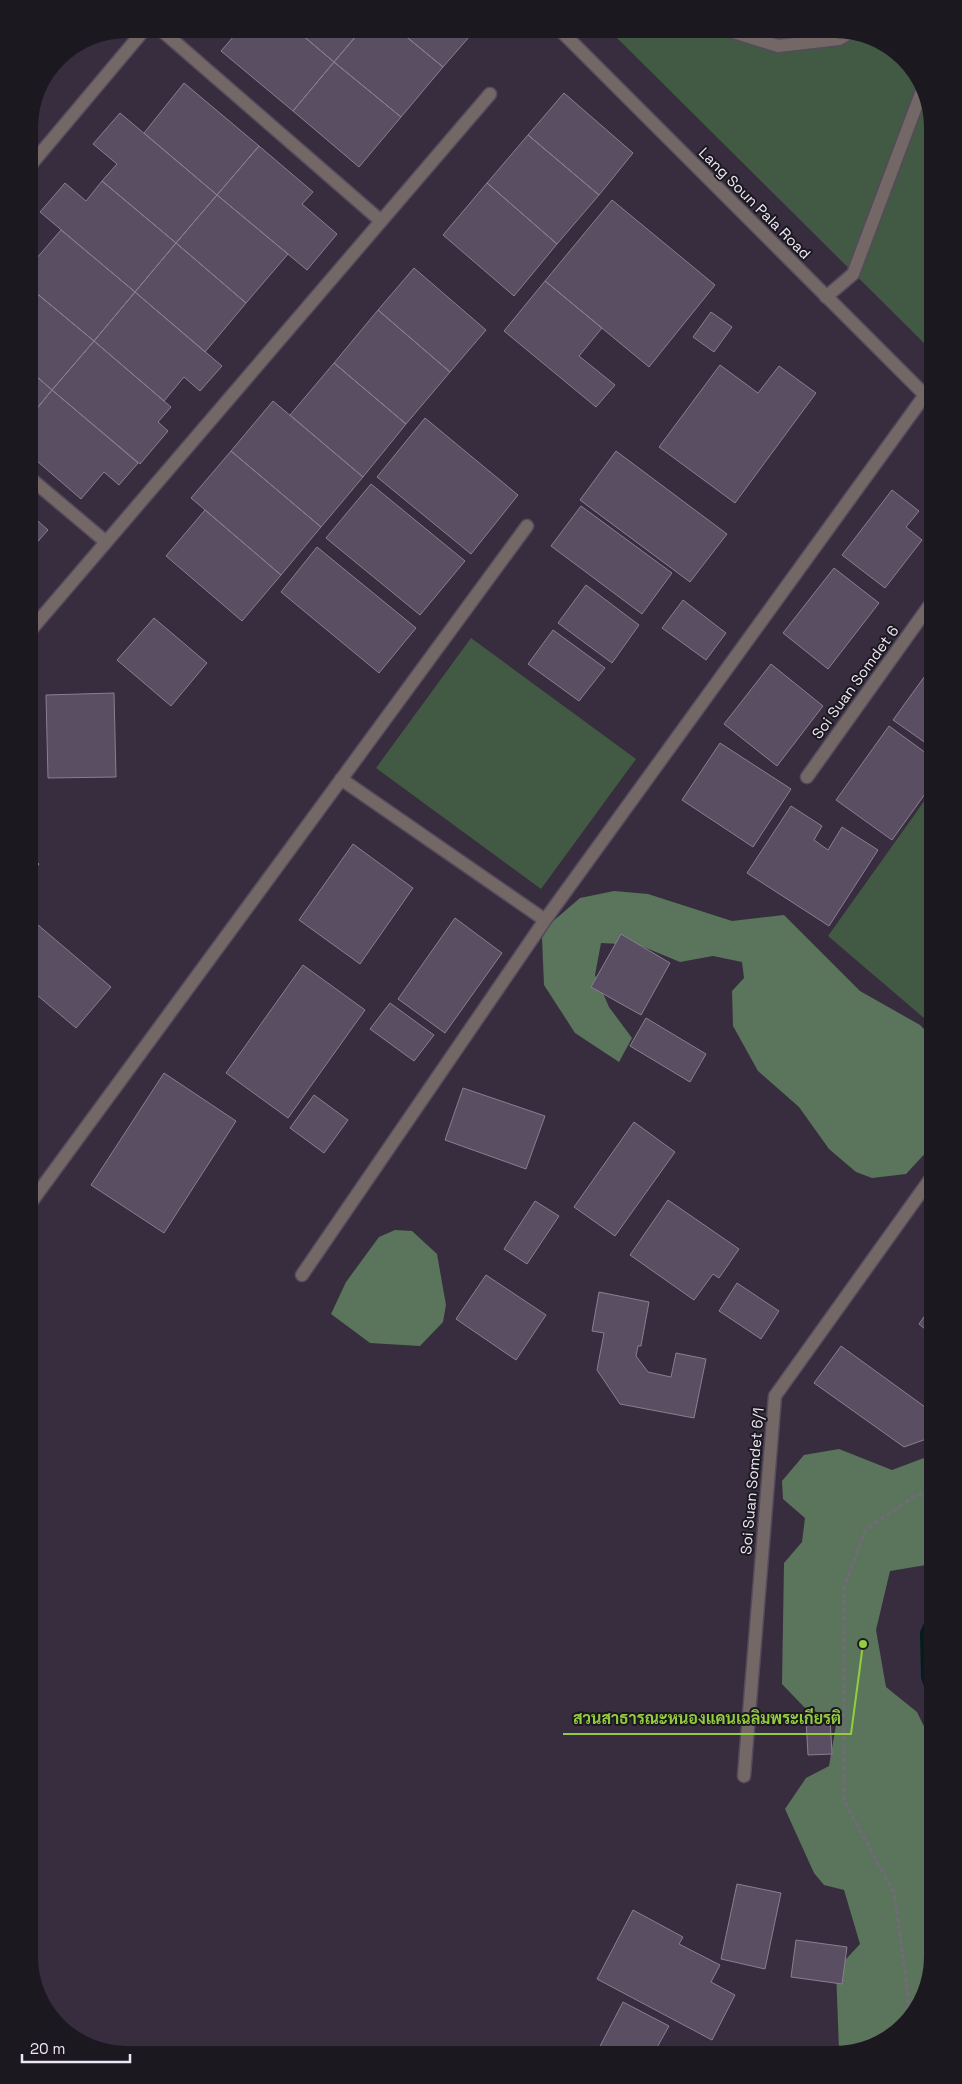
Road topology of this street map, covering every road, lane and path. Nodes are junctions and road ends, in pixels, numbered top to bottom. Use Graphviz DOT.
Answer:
graph roads {
  1 [pos="137,38"];
  2 [pos="170,38"];
  3 [pos="568,38"];
  4 [pos="753,38"];
  5 [pos="841,38"];
  6 [pos="490,94"];
  7 [pos="920,97"];
  8 [pos="38,155"];
  9 [pos="381,221"];
  10 [pos="826,297"];
  11 [pos="924,394"];
  12 [pos="924,401"];
  13 [pos="38,485"];
  14 [pos="528,526"];
  15 [pos="106,542"];
  16 [pos="924,613"];
  17 [pos="38,622"];
  18 [pos="807,777"];
  19 [pos="341,779"];
  20 [pos="545,920"];
  21 [pos="924,1188"];
  22 [pos="38,1192"];
  23 [pos="302,1276"];
  24 [pos="924,1494"];
  25 [pos="744,1776"];
  26 [pos="907,2010"];
  1 -- 8 [label="street"];
  2 -- 9 [label="street"];
  3 -- 10 [label="street, Lang Soun Pala Road"];
  4 -- 5 [label="street"];
  6 -- 9 [label="street"];
  7 -- 10 [label="street"];
  9 -- 15 [label="street"];
  10 -- 11 [label="street, Lang Soun Pala Road"];
  12 -- 20 [label="street"];
  13 -- 15 [label="street"];
  14 -- 19 [label="street"];
  15 -- 17 [label="street"];
  16 -- 18 [label="street, Soi Suan Somdet 6"];
  19 -- 20 [label="street"];
  19 -- 22 [label="street"];
  20 -- 23 [label="street"];
  21 -- 25 [label="street, Soi Suan Somdet 6/1"];
  24 -- 26 [label="path"];
}
